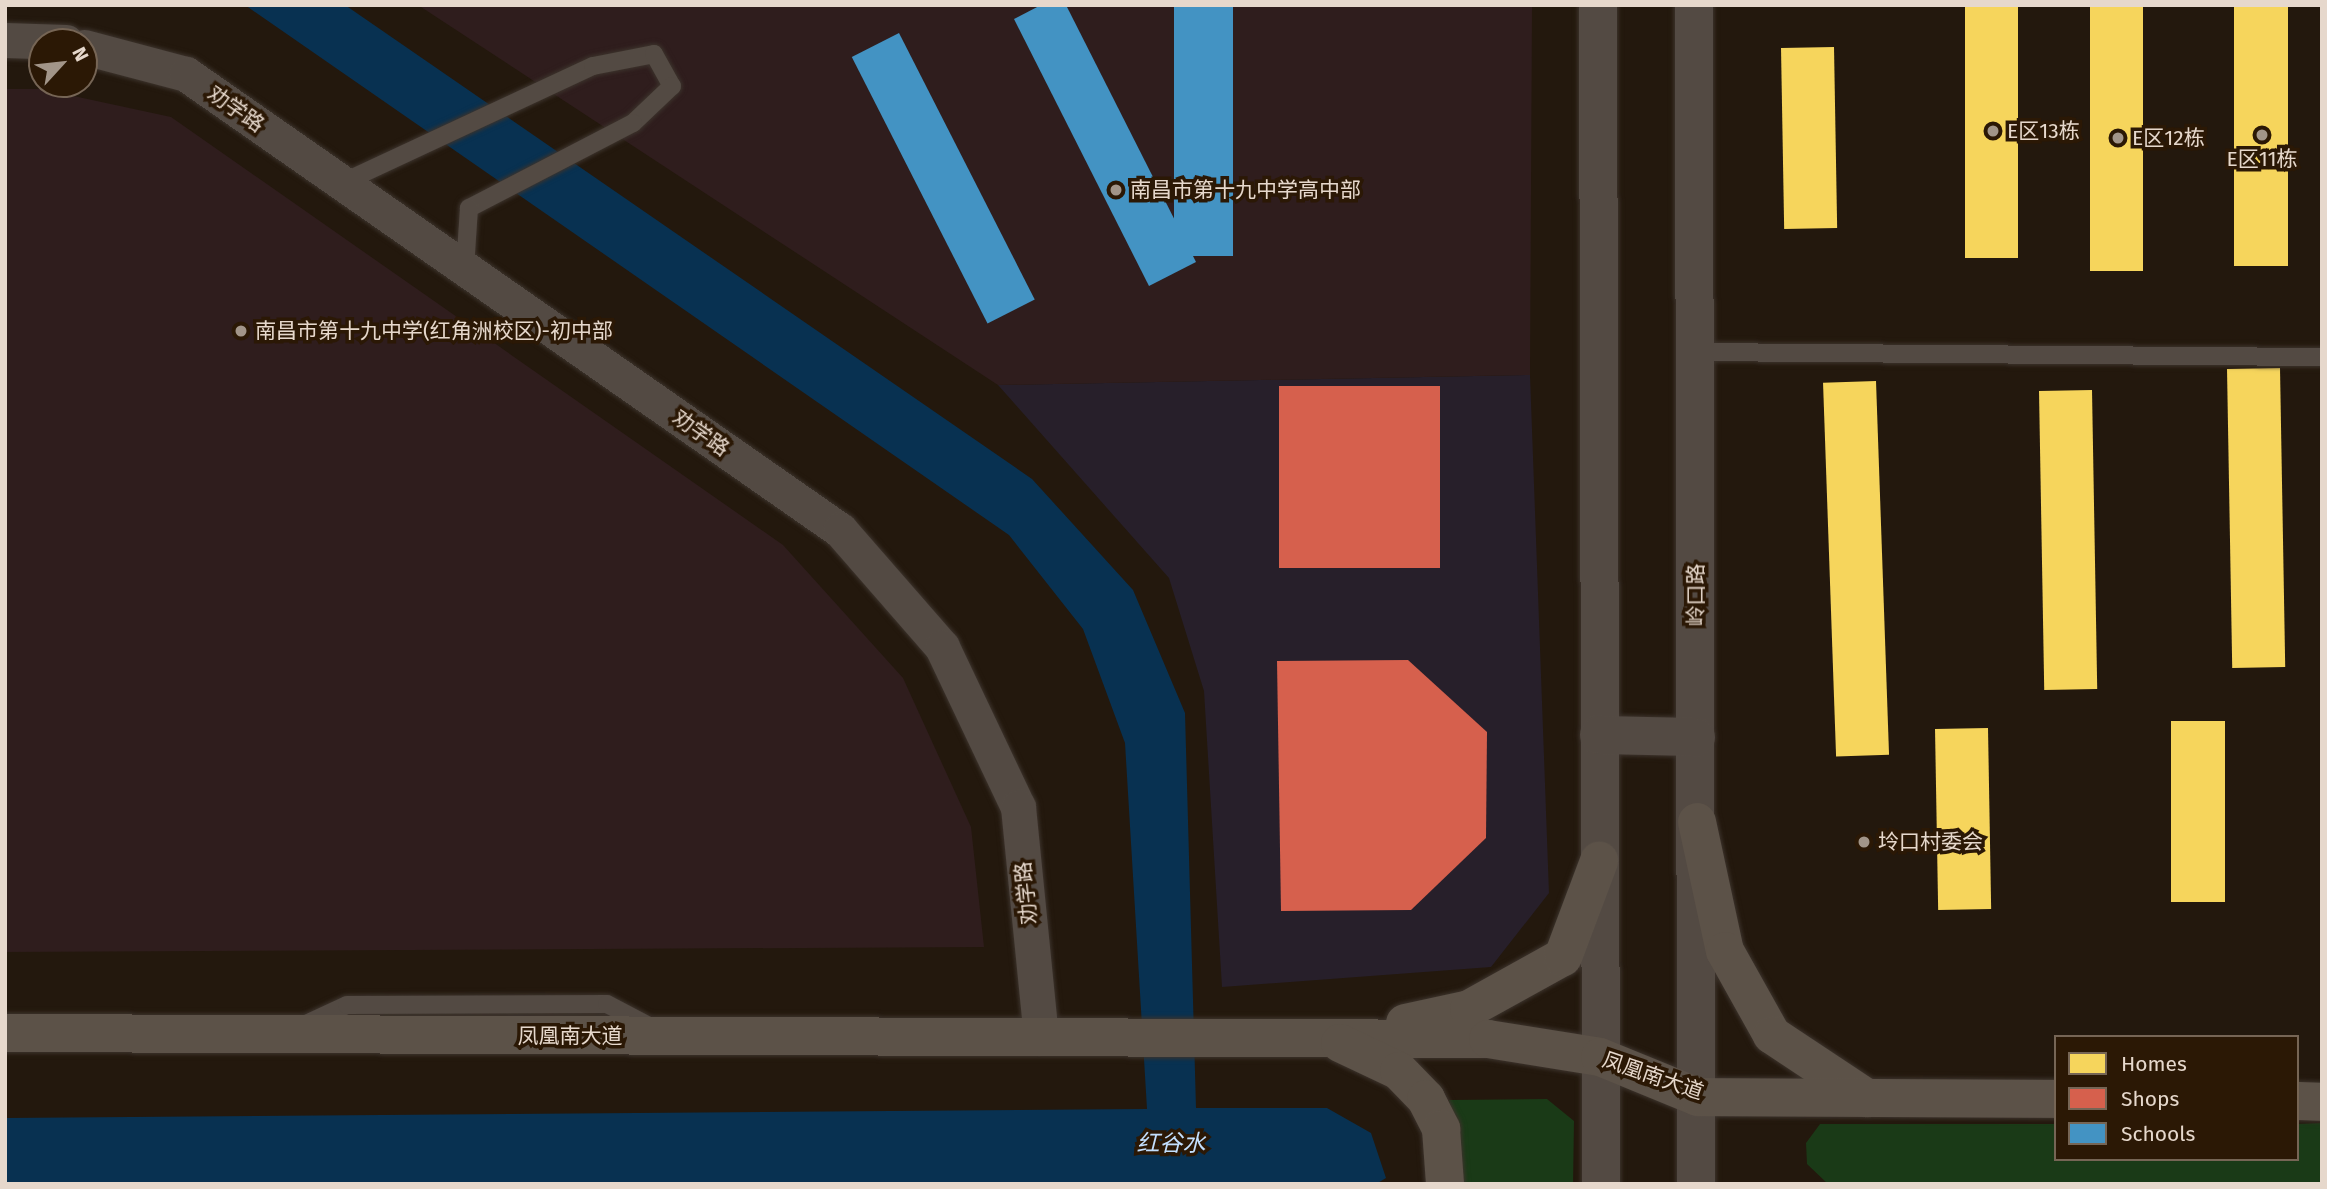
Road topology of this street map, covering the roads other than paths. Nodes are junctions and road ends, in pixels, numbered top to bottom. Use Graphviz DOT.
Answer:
graph roads {
  1 [pos="1598,5"];
  2 [pos="1694,5"];
  3 [pos="5,40"];
  4 [pos="28,41"];
  5 [pos="98,51"];
  6 [pos="353,178"];
  7 [pos="465,269"];
  8 [pos="1695,352"];
  9 [pos="2322,357"];
  10 [pos="1599,735"];
  11 [pos="1696,737"];
  12 [pos="1697,822"];
  13 [pos="1600,861"];
  14 [pos="5,1033"];
  15 [pos="1041,1038"];
  16 [pos="1331,1039"];
  17 [pos="1600,1057"];
  18 [pos="1698,1097"];
  19 [pos="1867,1098"];
  20 [pos="2054,1100"];
  21 [pos="2299,1101"];
  22 [pos="2322,1102"];
  23 [pos="1445,1184"];
  24 [pos="1601,1184"];
  25 [pos="1696,1184"];
  1 -- 10 [label="street"];
  2 -- 8 [label="street, 岭口路"];
  3 -- 4 [label="street"];
  5 -- 6 [label="street, 劝学路"];
  6 -- 7 [label="street, 劝学路"];
  6 -- 7 [label="lane"];
  7 -- 15 [label="street, 劝学路"];
  8 -- 9 [label="lane"];
  8 -- 11 [label="street, 岭口路"];
  10 -- 11 [label="street"];
  10 -- 13 [label="street"];
  11 -- 12 [label="street, 岭口路"];
  12 -- 18 [label="street, 岭口路"];
  12 -- 19 [label="main road"];
  13 -- 16 [label="main road"];
  13 -- 17 [label="street"];
  14 -- 15 [label="main road, 凤凰南大道"];
  15 -- 16 [label="main road, 凤凰南大道"];
  16 -- 17 [label="main road, 凤凰南大道"];
  16 -- 23 [label="main road"];
  17 -- 18 [label="main road, 凤凰南大道"];
  17 -- 24 [label="street"];
  18 -- 19 [label="main road, 凤凰南大道"];
  18 -- 25 [label="street, 岭口路"];
  19 -- 20 [label="main road, 凤凰南大道"];
  21 -- 22 [label="main road"];
}
